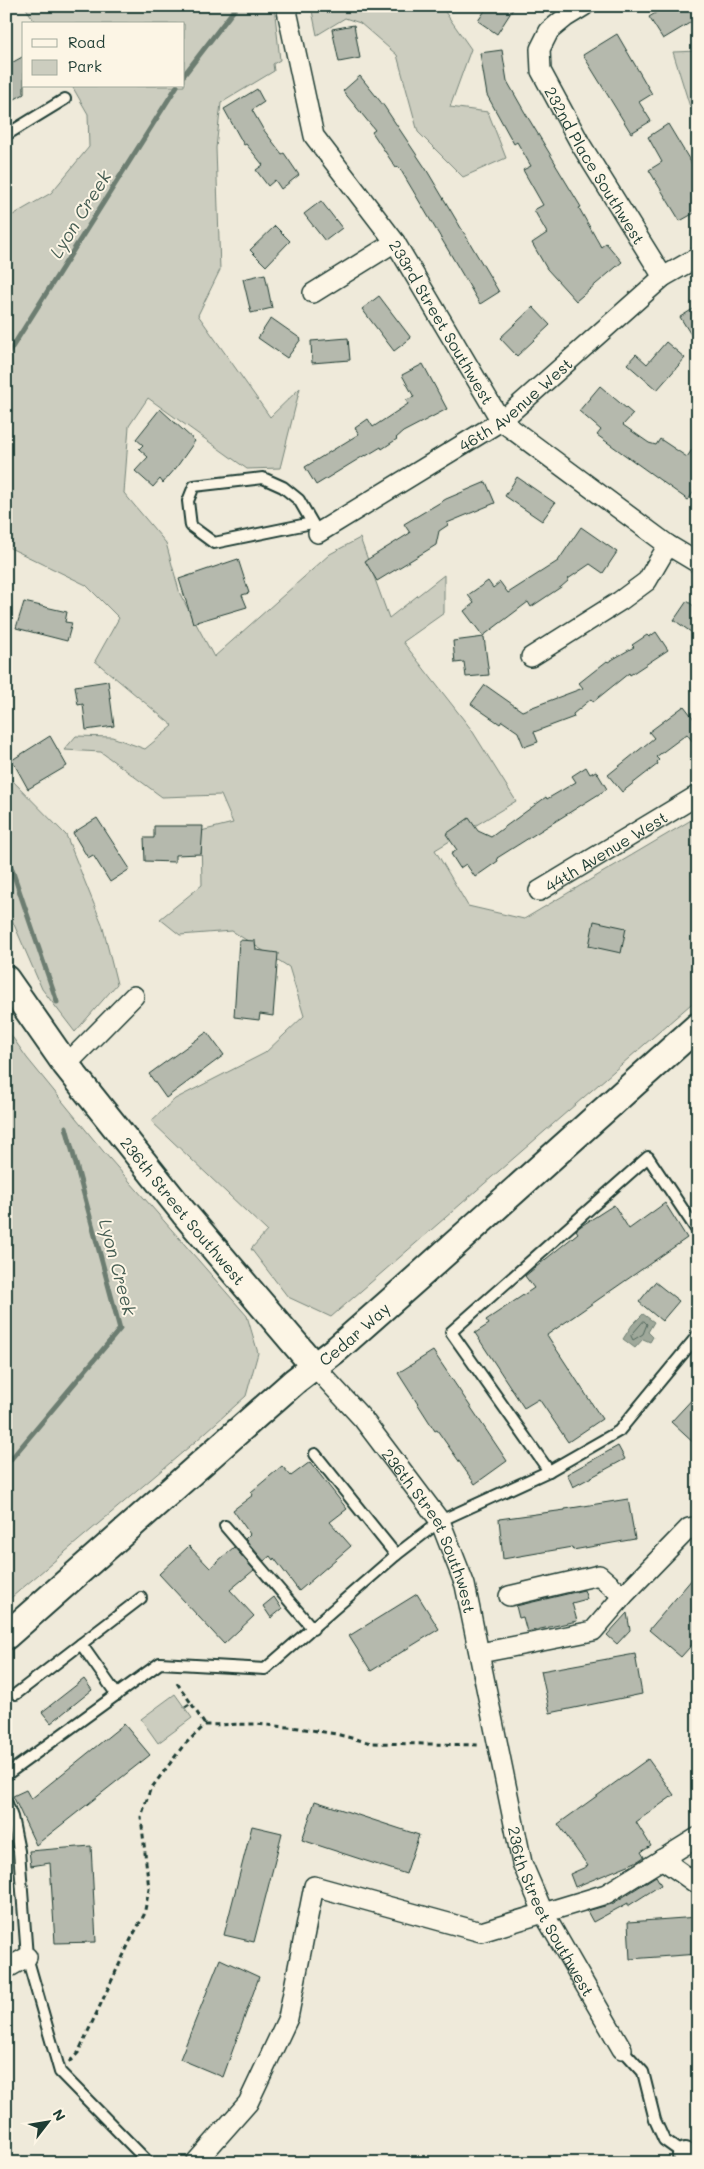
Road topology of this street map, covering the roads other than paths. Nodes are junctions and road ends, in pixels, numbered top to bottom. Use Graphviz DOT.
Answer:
graph roads {
  1 [pos="286,6"];
  2 [pos="584,6"];
  3 [pos="65,99"];
  4 [pos="6,136"];
  5 [pos="396,242"];
  6 [pos="698,257"];
  7 [pos="663,277"];
  8 [pos="313,292"];
  9 [pos="501,420"];
  10 [pos="315,528"];
  11 [pos="668,544"];
  12 [pos="698,563"];
  13 [pos="531,657"];
  14 [pos="698,795"];
  15 [pos="539,891"];
  16 [pos="6,979"];
  17 [pos="134,996"];
  18 [pos="693,1034"];
  19 [pos="66,1065"];
  20 [pos="698,1232"];
  21 [pos="698,1335"];
  22 [pos="314,1366"];
  23 [pos="315,1454"];
  24 [pos="549,1471"];
  25 [pos="440,1521"];
  26 [pos="225,1526"];
  27 [pos="698,1526"];
  28 [pos="396,1555"];
  29 [pos="509,1596"];
  30 [pos="623,1596"];
  31 [pos="141,1598"];
  32 [pos="312,1629"];
  33 [pos="6,1636"];
  34 [pos="80,1644"];
  35 [pos="480,1653"];
  36 [pos="16,1694"];
  37 [pos="116,1694"];
  38 [pos="6,1775"];
  39 [pos="6,1801"];
  40 [pos="698,1837"];
  41 [pos="662,1859"];
  42 [pos="698,1882"];
  43 [pos="544,1914"];
  44 [pos="26,1956"];
  45 [pos="6,1969"];
  46 [pos="622,2050"];
  47 [pos="690,2155"];
  48 [pos="149,2163"];
  49 [pos="195,2163"];
  1 -- 5 [label="street, 233rd Street Southwest"];
  2 -- 7 [label="street, 232nd Place Southwest"];
  3 -- 4 [label="lane"];
  5 -- 8 [label="street"];
  5 -- 9 [label="street, 233rd Street Southwest"];
  6 -- 7 [label="street, 46th Avenue West"];
  7 -- 9 [label="street, 46th Avenue West"];
  9 -- 10 [label="street, 46th Avenue West"];
  9 -- 11 [label="street, 233rd Street Southwest"];
  10 -- 10 [label="lane"];
  11 -- 12 [label="street, 233rd Street Southwest"];
  11 -- 13 [label="street"];
  14 -- 15 [label="street, 44th Avenue West"];
  16 -- 19 [label="main road, 236th Street Southwest"];
  17 -- 19 [label="street"];
  18 -- 22 [label="main road, Cedar Way"];
  19 -- 22 [label="main road, 236th Street Southwest"];
  20 -- 24 [label="lane"];
  21 -- 24 [label="lane"];
  22 -- 25 [label="street, 236th Street Southwest"];
  22 -- 33 [label="main road, Cedar Way"];
  23 -- 28 [label="lane"];
  24 -- 25 [label="lane"];
  25 -- 28 [label="lane"];
  25 -- 35 [label="street, 236th Street Southwest"];
  26 -- 32 [label="lane"];
  27 -- 30 [label="street"];
  28 -- 32 [label="lane"];
  29 -- 30 [label="street"];
  30 -- 35 [label="street"];
  31 -- 34 [label="lane"];
  32 -- 37 [label="lane"];
  34 -- 36 [label="lane"];
  34 -- 37 [label="lane"];
  35 -- 43 [label="street, 236th Street Southwest"];
  37 -- 38 [label="lane"];
  39 -- 44 [label="lane"];
  40 -- 41 [label="street"];
  41 -- 42 [label="street"];
  41 -- 43 [label="street"];
  43 -- 46 [label="street, 236th Street Southwest"];
  43 -- 49 [label="street"];
  44 -- 45 [label="street"];
  44 -- 48 [label="lane"];
  46 -- 47 [label="lane, 236th Street Southwest"];
}
